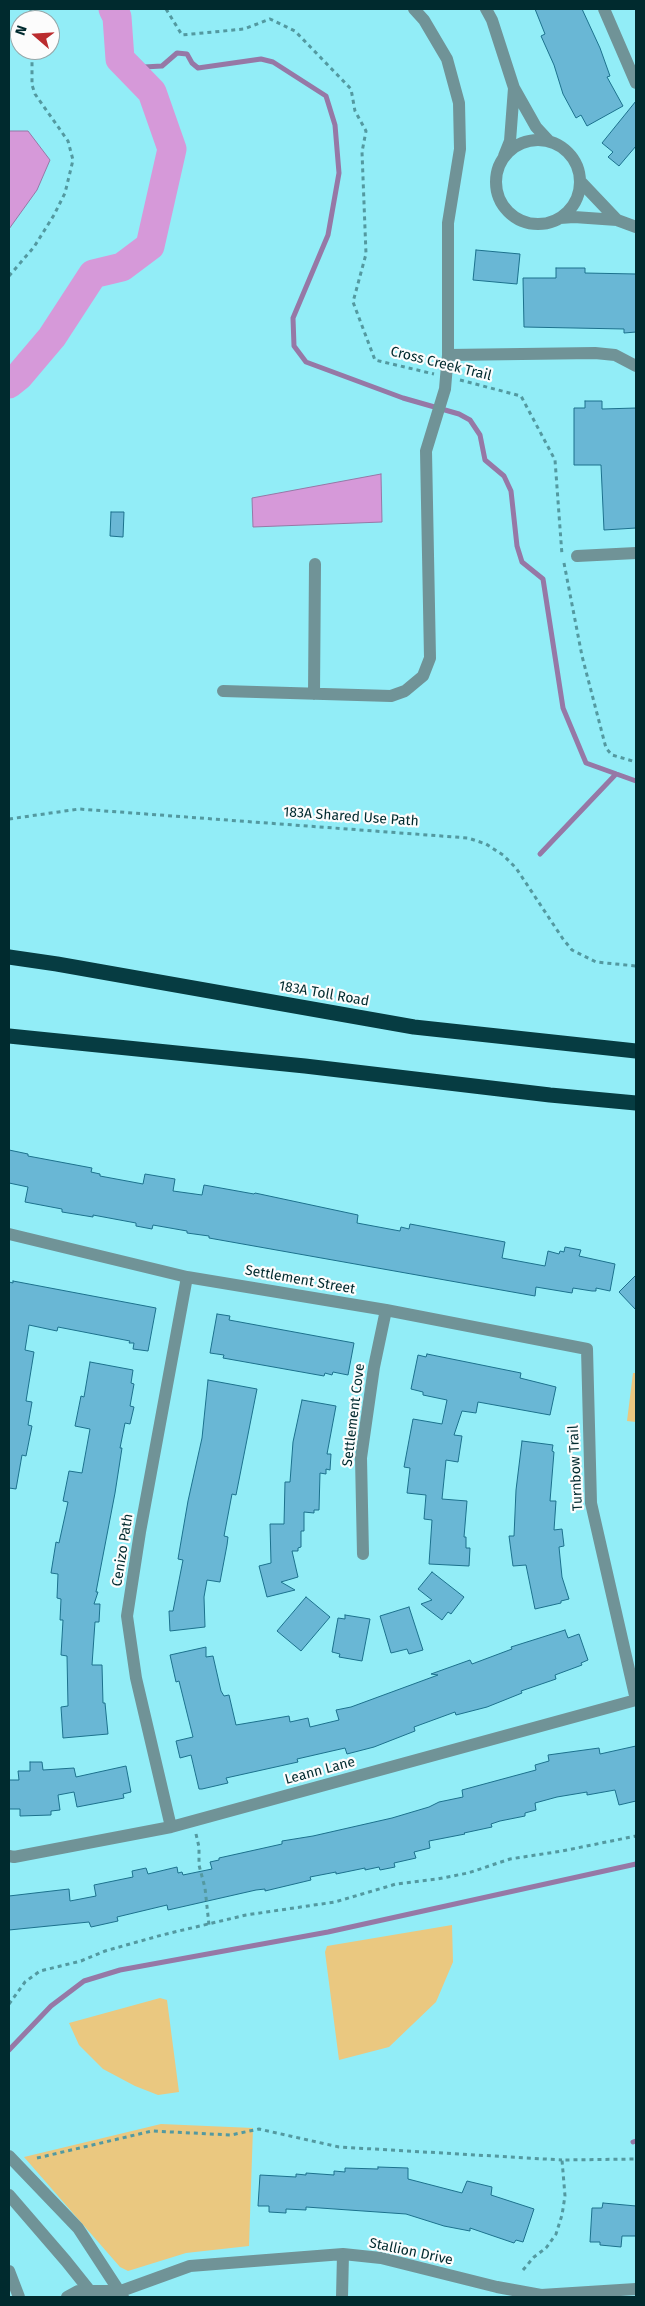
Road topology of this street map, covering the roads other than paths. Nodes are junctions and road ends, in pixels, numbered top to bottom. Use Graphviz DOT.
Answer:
graph roads {
  1 [pos="414,9"];
  2 [pos="486,9"];
  3 [pos="604,9"];
  4 [pos="636,83"];
  5 [pos="514,88"];
  6 [pos="549,141"];
  7 [pos="503,160"];
  8 [pos="580,181"];
  9 [pos="560,218"];
  10 [pos="616,220"];
  11 [pos="636,227"];
  12 [pos="448,356"];
  13 [pos="636,366"];
  14 [pos="636,553"];
  15 [pos="577,556"];
  16 [pos="315,564"];
  17 [pos="223,691"];
  18 [pos="314,694"];
  19 [pos="9,946"];
  20 [pos="9,957"];
  21 [pos="58,964"];
  22 [pos="9,1036"];
  23 [pos="636,1051"];
  24 [pos="636,1103"];
  25 [pos="9,1234"];
  26 [pos="187,1276"];
  27 [pos="386,1310"];
  28 [pos="587,1349"];
  29 [pos="363,1554"];
  30 [pos="636,1700"];
  31 [pos="171,1827"];
  32 [pos="9,1856"];
  33 [pos="9,2156"];
  34 [pos="9,2195"];
  35 [pos="343,2254"];
  36 [pos="9,2271"];
  37 [pos="636,2289"];
  38 [pos="91,2294"];
  39 [pos="121,2295"];
  40 [pos="19,2297"];
  41 [pos="67,2297"];
  42 [pos="342,2297"];
  1 -- 12 [label="street"];
  2 -- 5 [label="street"];
  3 -- 4 [label="street"];
  5 -- 6 [label="street"];
  5 -- 7 [label="street"];
  6 -- 7 [label="street"];
  6 -- 8 [label="street"];
  7 -- 9 [label="street"];
  8 -- 9 [label="street"];
  8 -- 10 [label="street"];
  9 -- 10 [label="street"];
  10 -- 11 [label="street"];
  12 -- 13 [label="street"];
  12 -- 18 [label="street"];
  14 -- 15 [label="street"];
  16 -- 18 [label="street"];
  17 -- 18 [label="street"];
  19 -- 21 [label="highway"];
  20 -- 21 [label="highway, 183A Toll Road"];
  21 -- 23 [label="highway, 183A Toll Road"];
  22 -- 24 [label="highway"];
  25 -- 26 [label="street, Settlement Street"];
  26 -- 27 [label="street, Settlement Street"];
  26 -- 31 [label="street, Cenizo Path"];
  27 -- 28 [label="street, Settlement Street"];
  27 -- 29 [label="street, Settlement Cove"];
  28 -- 30 [label="street, Turnbow Trail"];
  30 -- 31 [label="street, Leann Lane"];
  31 -- 32 [label="street, Leann Lane"];
  33 -- 39 [label="street"];
  34 -- 38 [label="street"];
  35 -- 37 [label="street, Stallion Drive"];
  35 -- 39 [label="street, Stallion Drive"];
  35 -- 42 [label="street"];
  36 -- 40 [label="street"];
  38 -- 39 [label="street, Stallion Drive"];
  38 -- 41 [label="street, Stallion Drive"];
}
